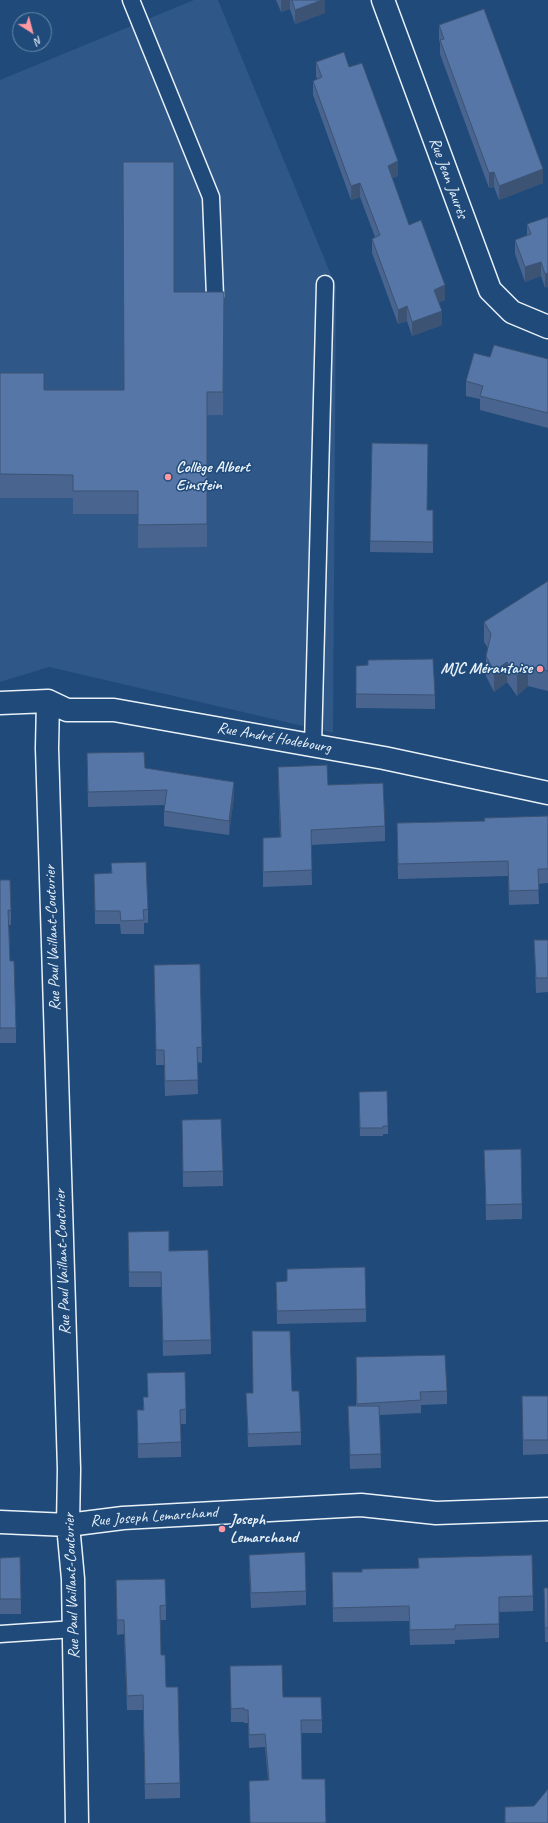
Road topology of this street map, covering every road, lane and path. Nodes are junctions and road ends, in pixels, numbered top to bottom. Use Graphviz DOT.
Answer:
graph roads {
  1 [pos="131,0"];
  2 [pos="383,0"];
  3 [pos="325,284"];
  4 [pos="215,296"];
  5 [pos="548,327"];
  6 [pos="48,701"];
  7 [pos="0,703"];
  8 [pos="313,745"];
  9 [pos="548,793"];
  10 [pos="548,1509"];
  11 [pos="0,1522"];
  12 [pos="68,1525"];
  13 [pos="74,1629"];
  14 [pos="0,1634"];
  15 [pos="77,1823"];
  1 -- 4 [label="lane"];
  2 -- 5 [label="street, Rue Jean Jaurès"];
  3 -- 8 [label="lane"];
  6 -- 7 [label="street, Rue André Hodebourg"];
  6 -- 8 [label="street, Rue André Hodebourg"];
  6 -- 12 [label="street, Rue Paul Vaillant-Couturier"];
  8 -- 9 [label="street, Rue André Hodebourg"];
  10 -- 12 [label="street, Rue Joseph Lemarchand"];
  11 -- 12 [label="street, Rue Joseph Lemarchand"];
  12 -- 13 [label="street, Rue Paul Vaillant-Couturier"];
  13 -- 14 [label="lane"];
  13 -- 15 [label="street, Rue Paul Vaillant-Couturier"];
}
